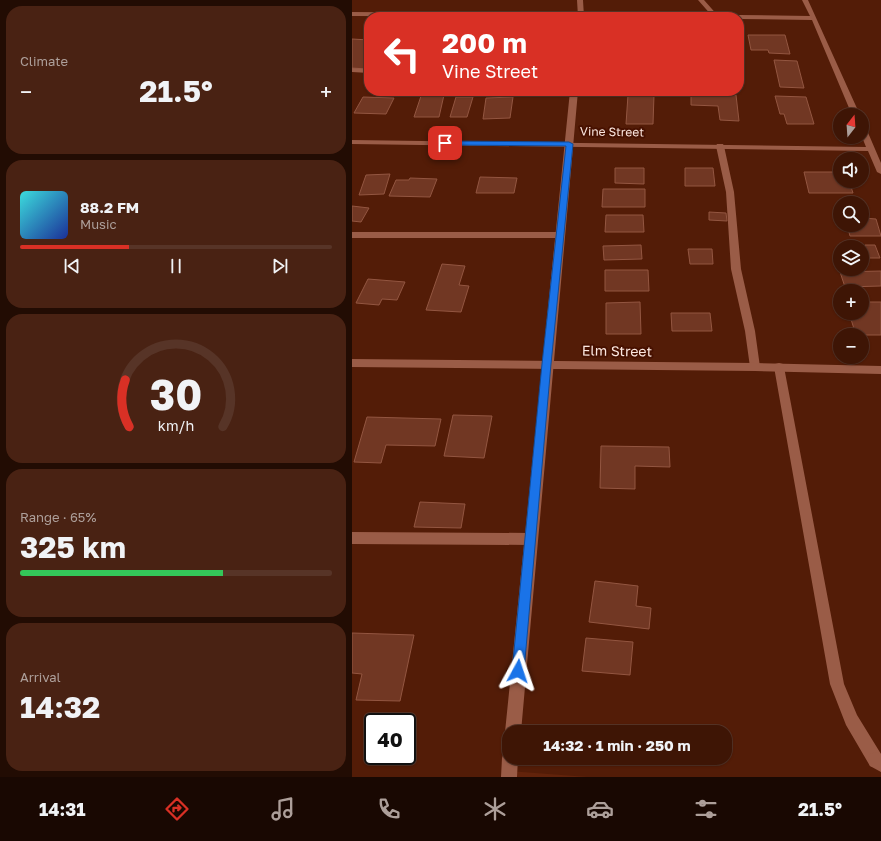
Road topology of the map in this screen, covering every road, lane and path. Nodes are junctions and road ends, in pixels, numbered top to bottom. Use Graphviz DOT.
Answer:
graph roads {
  1 [pos="580,0"];
  2 [pos="701,0"];
  3 [pos="805,0"];
  4 [pos="581,12"];
  5 [pos="712,12"];
  6 [pos="352,14"];
  7 [pos="364,14"];
  8 [pos="744,17"];
  9 [pos="814,18"];
  10 [pos="352,70"];
  11 [pos="364,71"];
  12 [pos="574,96"];
  13 [pos="853,108"];
  14 [pos="352,142"];
  15 [pos="569,144"];
  16 [pos="869,144"];
  17 [pos="720,146"];
  18 [pos="871,149"];
  19 [pos="881,172"];
  20 [pos="352,235"];
  21 [pos="560,235"];
  22 [pos="352,363"];
  23 [pos="546,364"];
  24 [pos="755,367"];
  25 [pos="779,367"];
  26 [pos="881,370"];
  27 [pos="352,538"];
  28 [pos="530,539"];
  29 [pos="514,725"];
  30 [pos="879,762"];
  31 [pos="510,765"];
  32 [pos="509,777"];
  1 -- 4 [label="street"];
  2 -- 5 [label="street"];
  3 -- 9 [label="street"];
  6 -- 7 [label="street"];
  8 -- 9 [label="street"];
  9 -- 13 [label="street"];
  10 -- 11 [label="street"];
  12 -- 15 [label="street"];
  14 -- 15 [label="street, Vine Street"];
  15 -- 17 [label="street, Vine Street"];
  15 -- 21 [label="street"];
  16 -- 18 [label="street"];
  17 -- 18 [label="street, Vine Street"];
  17 -- 24 [label="street"];
  18 -- 19 [label="street"];
  20 -- 21 [label="street"];
  21 -- 23 [label="street"];
  22 -- 23 [label="street, Elm Street"];
  23 -- 24 [label="street, Elm Street"];
  23 -- 28 [label="street"];
  24 -- 25 [label="street, Elm Street"];
  25 -- 26 [label="street, Elm Street"];
  25 -- 30 [label="street"];
  27 -- 28 [label="street"];
  28 -- 29 [label="street"];
  31 -- 32 [label="street"];
}
